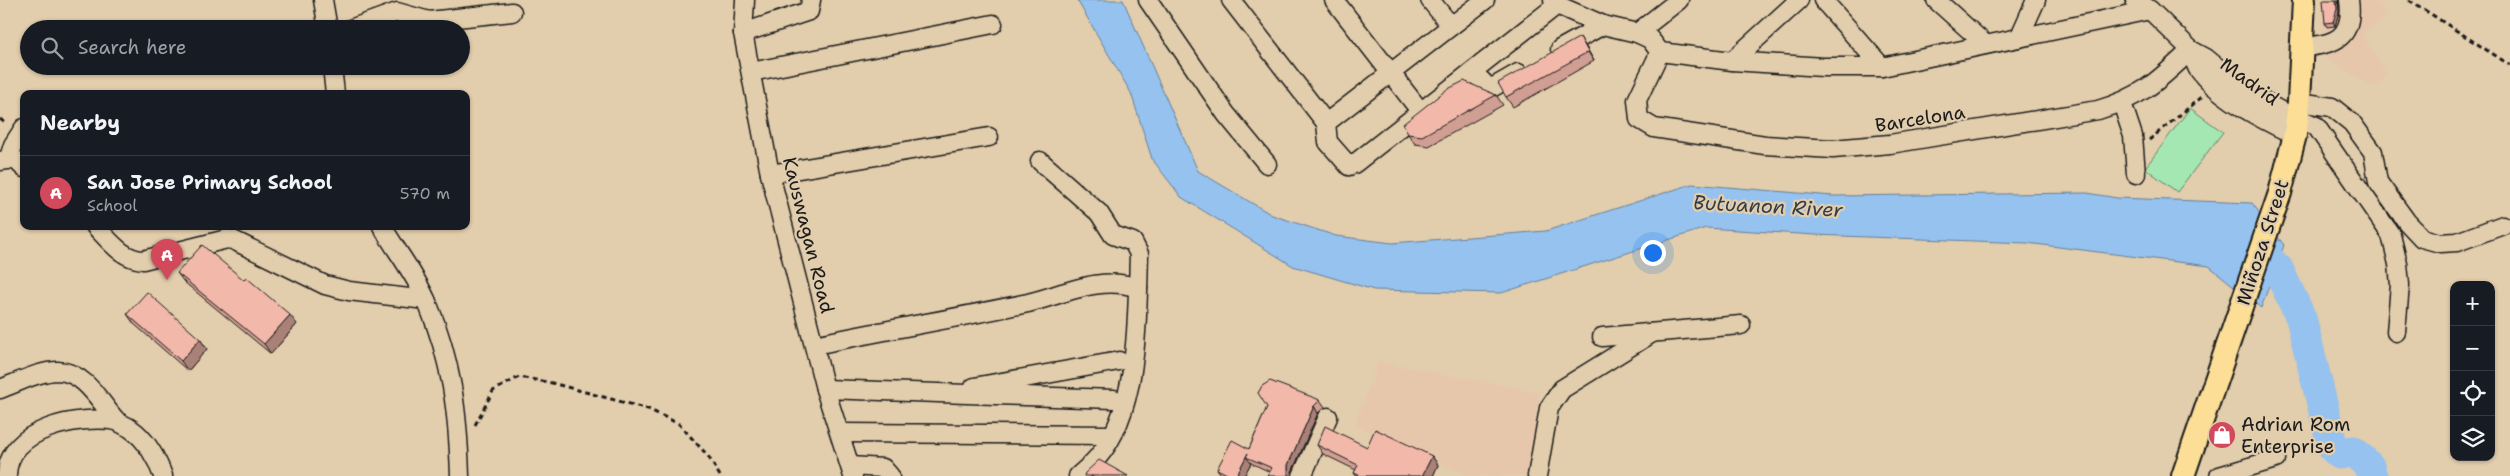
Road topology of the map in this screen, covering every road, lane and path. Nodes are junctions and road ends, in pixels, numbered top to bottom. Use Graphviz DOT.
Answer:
graph roads {
  1 [pos="323,0"];
  2 [pos="745,0"];
  3 [pos="811,0"];
  4 [pos="1148,0"];
  5 [pos="1230,0"];
  6 [pos="1334,0"];
  7 [pos="1430,0"];
  8 [pos="1485,0"];
  9 [pos="1679,0"];
  10 [pos="1799,0"];
  11 [pos="1823,0"];
  12 [pos="1936,0"];
  13 [pos="2036,0"];
  14 [pos="2135,0"];
  15 [pos="2304,0"];
  16 [pos="2349,0"];
  17 [pos="2409,0"];
  18 [pos="1555,3"];
  19 [pos="397,6"];
  20 [pos="2150,10"];
  21 [pos="512,12"];
  22 [pos="326,20"];
  23 [pos="368,20"];
  24 [pos="427,20"];
  25 [pos="438,20"];
  26 [pos="993,24"];
  27 [pos="1603,24"];
  28 [pos="1451,26"];
  29 [pos="743,33"];
  30 [pos="1637,33"];
  31 [pos="2019,38"];
  32 [pos="1985,44"];
  33 [pos="2302,47"];
  34 [pos="2191,50"];
  35 [pos="1660,52"];
  36 [pos="1548,56"];
  37 [pos="1732,60"];
  38 [pos="1533,66"];
  39 [pos="2510,66"];
  40 [pos="1882,67"];
  41 [pos="750,72"];
  42 [pos="1473,72"];
  43 [pos="1391,73"];
  44 [pos="333,75"];
  45 [pos="2215,85"];
  46 [pos="335,90"];
  47 [pos="2122,103"];
  48 [pos="1421,112"];
  49 [pos="2297,118"];
  50 [pos="1326,123"];
  51 [pos="20,135"];
  52 [pos="989,137"];
  53 [pos="2135,152"];
  54 [pos="1040,161"];
  55 [pos="11,162"];
  56 [pos="1267,164"];
  57 [pos="770,174"];
  58 [pos="2136,174"];
  59 [pos="2502,225"];
  60 [pos="99,230"];
  61 [pos="384,230"];
  62 [pos="1138,288"];
  63 [pos="426,300"];
  64 [pos="1742,325"];
  65 [pos="2396,332"];
  66 [pos="1652,333"];
  67 [pos="1602,337"];
  68 [pos="815,345"];
  69 [pos="1119,361"];
  70 [pos="1082,368"];
  71 [pos="0,389"];
  72 [pos="825,389"];
  73 [pos="942,392"];
  74 [pos="1080,398"];
  75 [pos="1114,399"];
  76 [pos="1328,417"];
  77 [pos="117,421"];
  78 [pos="472,430"];
  79 [pos="840,432"];
  80 [pos="1112,435"];
  81 [pos="0,444"];
  82 [pos="2276,459"];
  83 [pos="8,471"];
  84 [pos="851,471"];
  85 [pos="162,476"];
  86 [pos="460,476"];
  87 [pos="720,476"];
  88 [pos="890,476"];
  89 [pos="1078,476"];
  90 [pos="1302,476"];
  91 [pos="1537,476"];
  92 [pos="2183,476"];
  93 [pos="2219,476"];
  1 -- 22 [label="street"];
  2 -- 29 [label="street, Kauswagan Road"];
  3 -- 29 [label="street"];
  4 -- 56 [label="street"];
  5 -- 50 [label="street"];
  6 -- 43 [label="street"];
  7 -- 28 [label="street"];
  8 -- 28 [label="street"];
  9 -- 30 [label="street"];
  10 -- 37 [label="street"];
  11 -- 40 [label="street"];
  12 -- 32 [label="street"];
  13 -- 31 [label="street"];
  14 -- 20 [label="street, Madrid"];
  15 -- 33 [label="main road, Miñoza Street"];
  16 -- 33 [label="street"];
  17 -- 39 [label="path"];
  18 -- 27 [label="street"];
  18 -- 42 [label="street"];
  19 -- 23 [label="street"];
  19 -- 24 [label="street"];
  20 -- 31 [label="street"];
  20 -- 34 [label="street, Madrid"];
  21 -- 25 [label="street"];
  26 -- 41 [label="street"];
  27 -- 30 [label="street"];
  27 -- 36 [label="street"];
  28 -- 43 [label="street"];
  29 -- 41 [label="street, Kauswagan Road"];
  30 -- 35 [label="street"];
  31 -- 32 [label="street"];
  32 -- 40 [label="street"];
  33 -- 49 [label="main road, Miñoza Street"];
  34 -- 45 [label="street, Madrid"];
  34 -- 47 [label="street, Barcelona"];
  34 -- 49 [label="street, Madrid"];
  35 -- 37 [label="street"];
  35 -- 47 [label="street, Barcelona"];
  37 -- 40 [label="street"];
  38 -- 42 [label="street"];
  41 -- 57 [label="street, Kauswagan Road"];
  42 -- 48 [label="street"];
  43 -- 48 [label="street"];
  43 -- 50 [label="street"];
  44 -- 46 [label="street"];
  45 -- 49 [label="street, Madrid"];
  45 -- 53 [label="path"];
  47 -- 53 [label="street"];
  48 -- 50 [label="street"];
  49 -- 59 [label="street"];
  49 -- 65 [label="street"];
  49 -- 92 [label="main road, Miñoza Street"];
  51 -- 55 [label="street"];
  52 -- 57 [label="street"];
  53 -- 58 [label="street"];
  54 -- 62 [label="street"];
  57 -- 68 [label="street, Kauswagan Road"];
  60 -- 63 [label="street"];
  61 -- 63 [label="street"];
  62 -- 68 [label="street"];
  62 -- 80 [label="street"];
  63 -- 86 [label="street"];
  64 -- 66 [label="street"];
  66 -- 67 [label="street"];
  66 -- 91 [label="street"];
  68 -- 72 [label="street, Kauswagan Road"];
  69 -- 70 [label="street"];
  70 -- 73 [label="street"];
  70 -- 74 [label="street"];
  71 -- 77 [label="street"];
  72 -- 73 [label="street"];
  72 -- 79 [label="street, Kauswagan Road"];
  73 -- 74 [label="street"];
  74 -- 75 [label="street"];
  76 -- 90 [label="street"];
  77 -- 83 [label="street"];
  77 -- 85 [label="street"];
  78 -- 87 [label="path"];
  79 -- 80 [label="street"];
  79 -- 84 [label="street, Kauswagan Road"];
  80 -- 89 [label="street"];
  81 -- 83 [label="street"];
  82 -- 93 [label="street"];
  84 -- 88 [label="street"];
}
